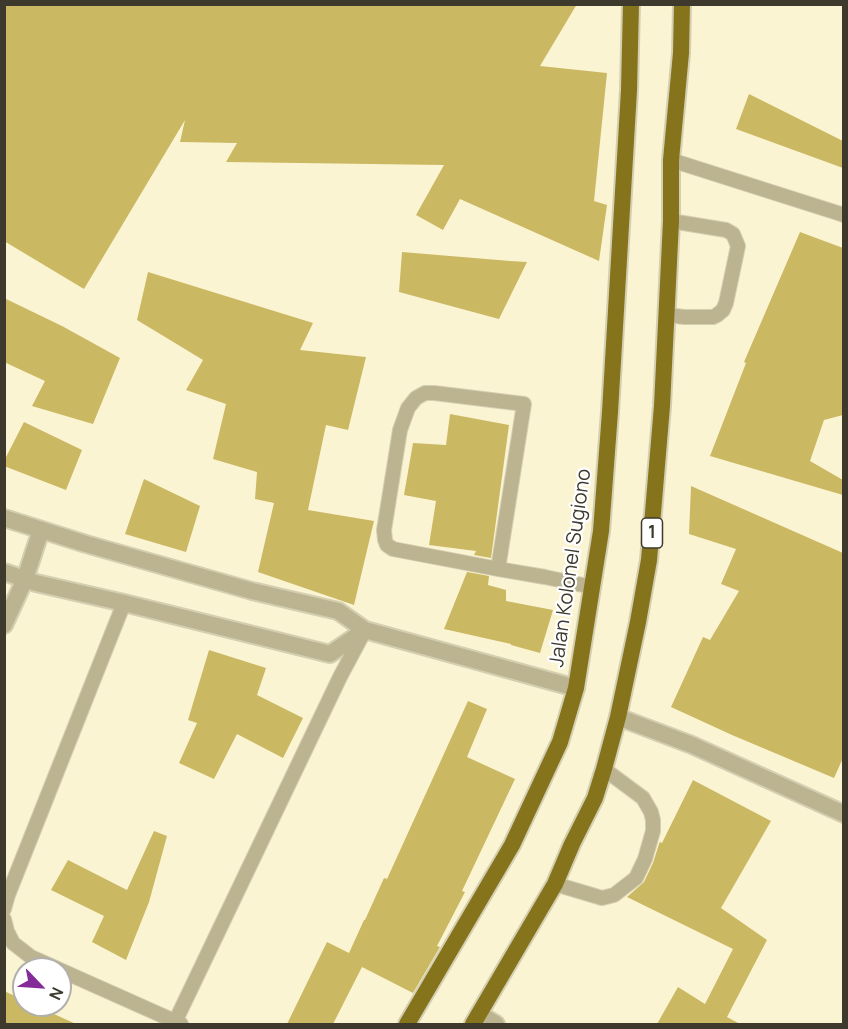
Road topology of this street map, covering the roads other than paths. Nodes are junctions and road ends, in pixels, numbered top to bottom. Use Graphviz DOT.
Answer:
graph roads {
  1 [pos="631,4"];
  2 [pos="682,4"];
  3 [pos="671,160"];
  4 [pos="843,215"];
  5 [pos="671,221"];
  6 [pos="668,315"];
  7 [pos="4,518"];
  8 [pos="41,530"];
  9 [pos="498,569"];
  10 [pos="4,572"];
  11 [pos="26,579"];
  12 [pos="592,587"];
  13 [pos="124,603"];
  14 [pos="4,625"];
  15 [pos="365,630"];
  16 [pos="576,688"];
  17 [pos="618,717"];
  18 [pos="604,770"];
  19 [pos="843,814"];
  20 [pos="555,884"];
  21 [pos="4,909"];
  22 [pos="4,919"];
  23 [pos="31,957"];
  24 [pos="72,975"];
  25 [pos="476,1019"];
  26 [pos="178,1023"];
  27 [pos="407,1024"];
  28 [pos="496,1024"];
  1 -- 12 [label="highway, Jalan Kolonel Sugiono"];
  2 -- 3 [label="highway, 1"];
  3 -- 4 [label="lane"];
  3 -- 5 [label="highway, 1"];
  5 -- 6 [label="highway, 1"];
  5 -- 6 [label="lane"];
  6 -- 17 [label="highway, 1"];
  7 -- 8 [label="street"];
  8 -- 11 [label="street"];
  8 -- 15 [label="street"];
  9 -- 9 [label="lane"];
  9 -- 12 [label="lane"];
  10 -- 11 [label="street"];
  11 -- 13 [label="street"];
  11 -- 14 [label="street"];
  12 -- 16 [label="highway, Jalan Kolonel Sugiono"];
  13 -- 15 [label="street"];
  13 -- 21 [label="lane"];
  15 -- 16 [label="street"];
  15 -- 26 [label="lane"];
  16 -- 27 [label="highway, Jalan Kolonel Sugiono"];
  17 -- 18 [label="highway, 1"];
  17 -- 19 [label="street"];
  18 -- 20 [label="highway, 1"];
  18 -- 20 [label="lane"];
  20 -- 25 [label="highway, 1"];
  22 -- 23 [label="lane"];
  24 -- 26 [label="lane"];
  25 -- 28 [label="street"];
}
